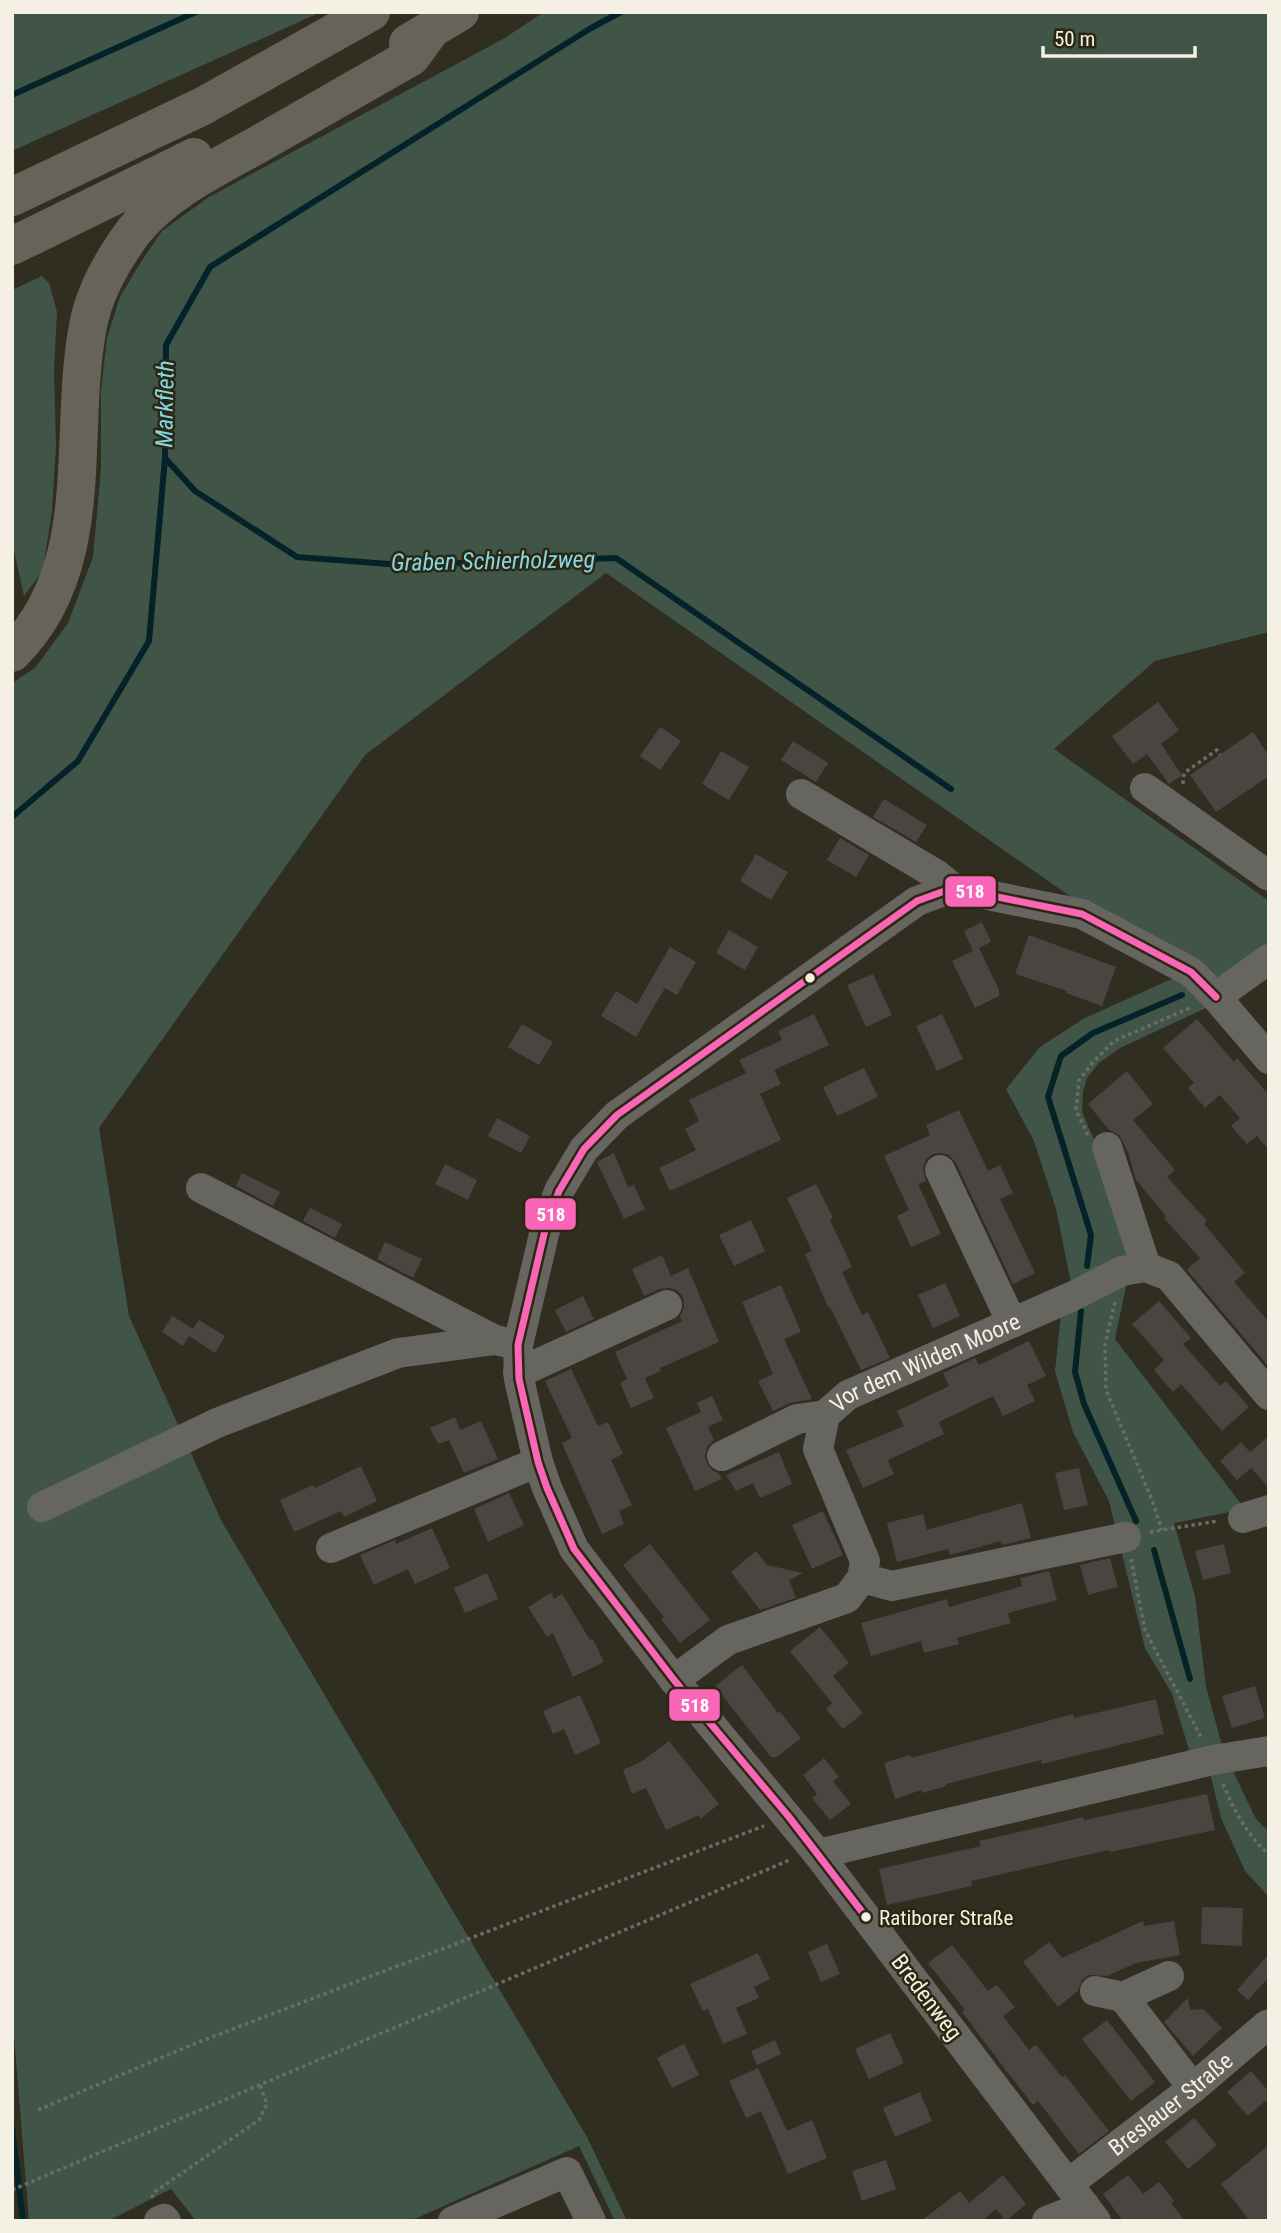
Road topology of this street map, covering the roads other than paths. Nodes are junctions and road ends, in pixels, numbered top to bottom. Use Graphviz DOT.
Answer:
graph roads {
  1 [pos="371,12"];
  2 [pos="445,21"];
  3 [pos="12,197"];
  4 [pos="12,246"];
  5 [pos="12,653"];
  6 [pos="1145,788"];
  7 [pos="801,794"];
  8 [pos="1269,876"];
  9 [pos="953,888"];
  10 [pos="1269,959"];
  11 [pos="1216,997"];
  12 [pos="1269,1059"];
  13 [pos="1107,1147"];
  14 [pos="940,1170"];
  15 [pos="201,1188"];
  16 [pos="1146,1267"];
  17 [pos="667,1305"];
  18 [pos="1012,1323"];
  19 [pos="510,1353"];
  20 [pos="1269,1395"];
  21 [pos="825,1415"];
  22 [pos="722,1456"];
  23 [pos="538,1462"];
  24 [pos="41,1507"];
  25 [pos="1126,1537"];
  26 [pos="331,1548"];
  27 [pos="862,1578"];
  28 [pos="674,1680"];
  29 [pos="1269,1751"];
  30 [pos="818,1854"];
  31 [pos="1169,1976"];
  32 [pos="1269,2026"];
  33 [pos="1193,2088"];
  34 [pos="1083,2204"];
  35 [pos="453,2221"];
  36 [pos="591,2221"];
  37 [pos="1046,2221"];
  1 -- 3 [label="highway"];
  2 -- 4 [label="highway"];
  2 -- 5 [label="highway"];
  6 -- 8 [label="street"];
  7 -- 9 [label="street"];
  9 -- 11 [label="street"];
  9 -- 19 [label="street"];
  10 -- 11 [label="street"];
  11 -- 12 [label="street"];
  13 -- 16 [label="street"];
  14 -- 18 [label="street"];
  15 -- 19 [label="street"];
  16 -- 18 [label="street, Vor dem Wilden Moore"];
  16 -- 20 [label="street"];
  17 -- 19 [label="street"];
  18 -- 21 [label="street, Vor dem Wilden Moore"];
  19 -- 23 [label="street, Bredenweg"];
  19 -- 24 [label="street"];
  21 -- 22 [label="street"];
  21 -- 27 [label="street, Vor dem Wilden Moore"];
  23 -- 26 [label="street"];
  23 -- 28 [label="street, Bredenweg"];
  25 -- 27 [label="street"];
  27 -- 28 [label="street"];
  28 -- 30 [label="street, Bredenweg"];
  29 -- 30 [label="street"];
  30 -- 34 [label="street, Bredenweg"];
  31 -- 33 [label="street"];
  32 -- 33 [label="street, Breslauer Straße"];
  33 -- 34 [label="street, Breslauer Straße"];
  34 -- 37 [label="street, Breslauer Straße"];
  35 -- 36 [label="street"];
}
